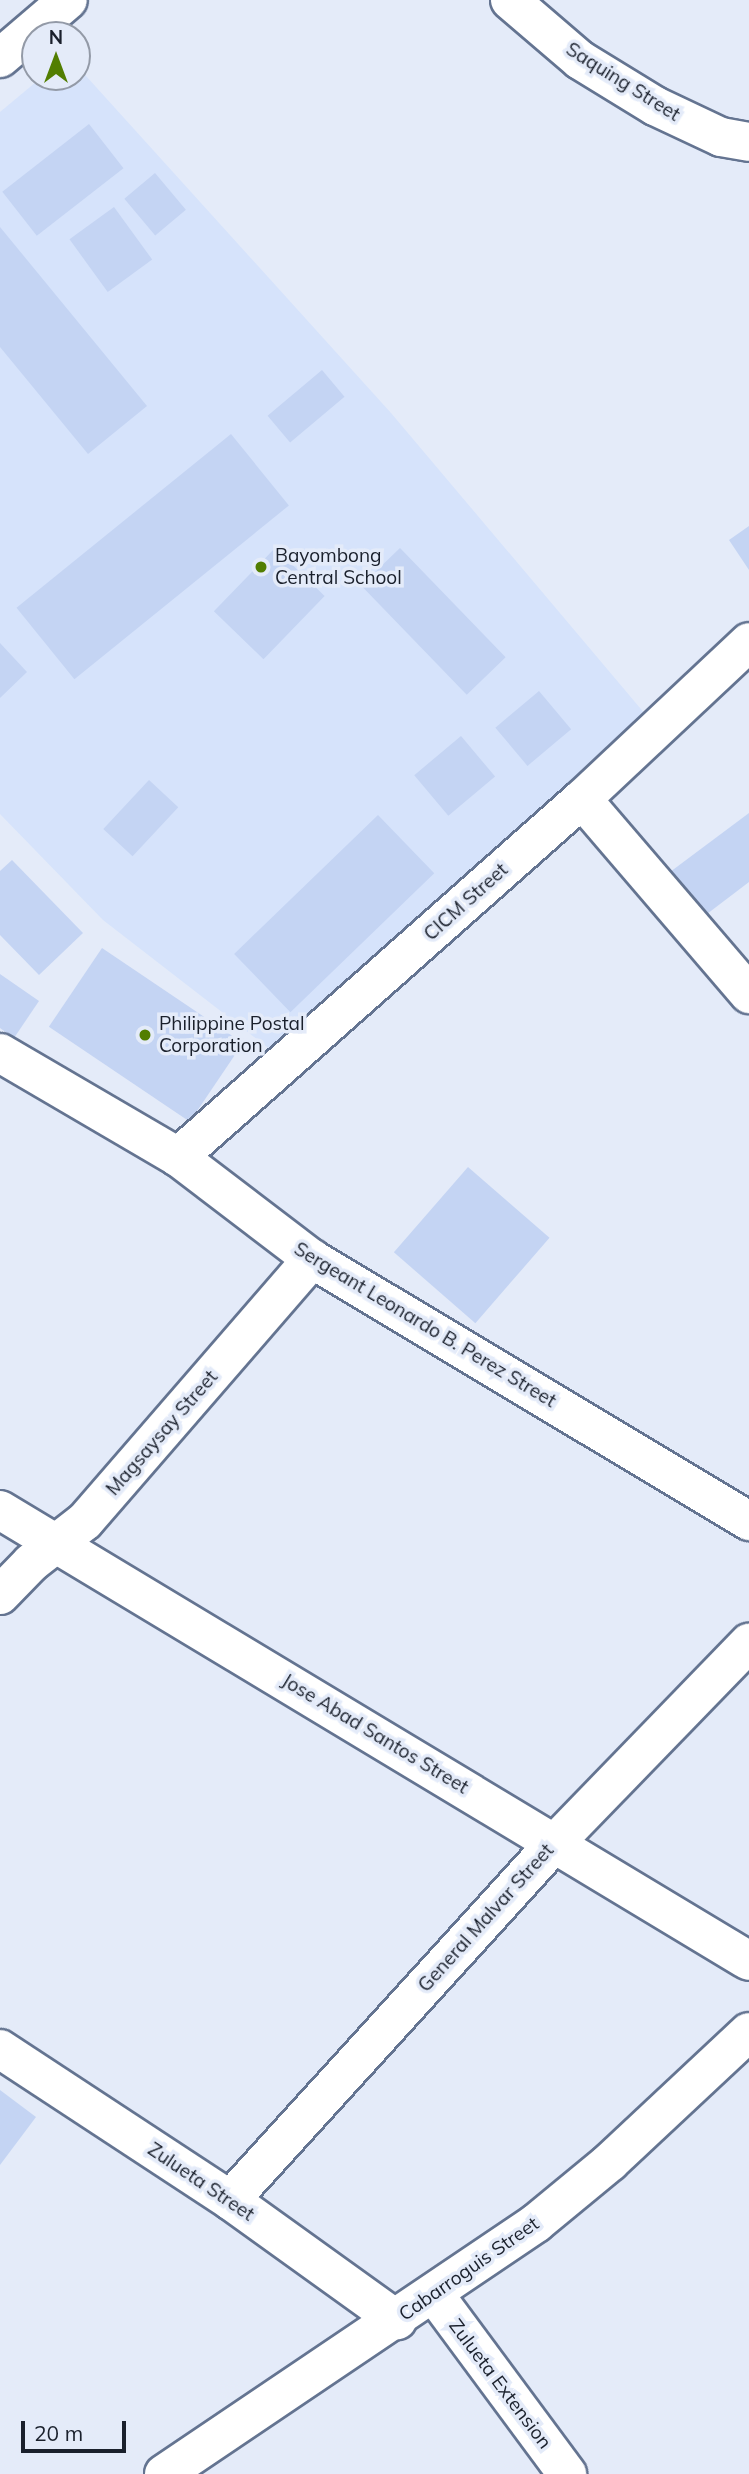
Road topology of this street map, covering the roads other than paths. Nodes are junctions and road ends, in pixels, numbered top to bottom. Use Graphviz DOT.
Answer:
graph roads {
  1 [pos="68,0"];
  2 [pos="510,0"];
  3 [pos="0,58"];
  4 [pos="749,142"];
  5 [pos="749,642"];
  6 [pos="582,799"];
  7 [pos="749,994"];
  8 [pos="0,1053"];
  9 [pos="178,1157"];
  10 [pos="312,1259"];
  11 [pos="0,1510"];
  12 [pos="749,1521"];
  13 [pos="58,1544"];
  14 [pos="0,1595"];
  15 [pos="749,1643"];
  16 [pos="555,1843"];
  17 [pos="749,1961"];
  18 [pos="749,2032"];
  19 [pos="0,2049"];
  20 [pos="230,2200"];
  21 [pos="433,2294"];
  22 [pos="397,2320"];
  23 [pos="163,2474"];
  24 [pos="567,2474"];
  1 -- 3 [label="street"];
  2 -- 4 [label="street, Saquing Street"];
  5 -- 6 [label="street, CICM Street"];
  6 -- 7 [label="street"];
  6 -- 9 [label="street, CICM Street"];
  8 -- 9 [label="street, Sergeant Leonardo B. Perez Street"];
  9 -- 10 [label="street, Sergeant Leonardo B. Perez Street"];
  10 -- 12 [label="street, Sergeant Leonardo B. Perez Street"];
  10 -- 13 [label="street, Magsaysay Street"];
  11 -- 13 [label="street, Jose Abad Santos Street"];
  13 -- 14 [label="street, Magsaysay Street"];
  13 -- 16 [label="street, Jose Abad Santos Street"];
  15 -- 16 [label="street, General Malvar Street"];
  16 -- 17 [label="street, Jose Abad Santos Street"];
  16 -- 20 [label="street, General Malvar Street"];
  18 -- 21 [label="street, Cabarroguis Street"];
  19 -- 20 [label="street, Zulueta Street"];
  20 -- 22 [label="street, Zulueta Street"];
  21 -- 22 [label="street, Cabarroguis Street"];
  21 -- 24 [label="street, Zulueta Extension"];
  22 -- 23 [label="street, Cabarroguis Street"];
}
